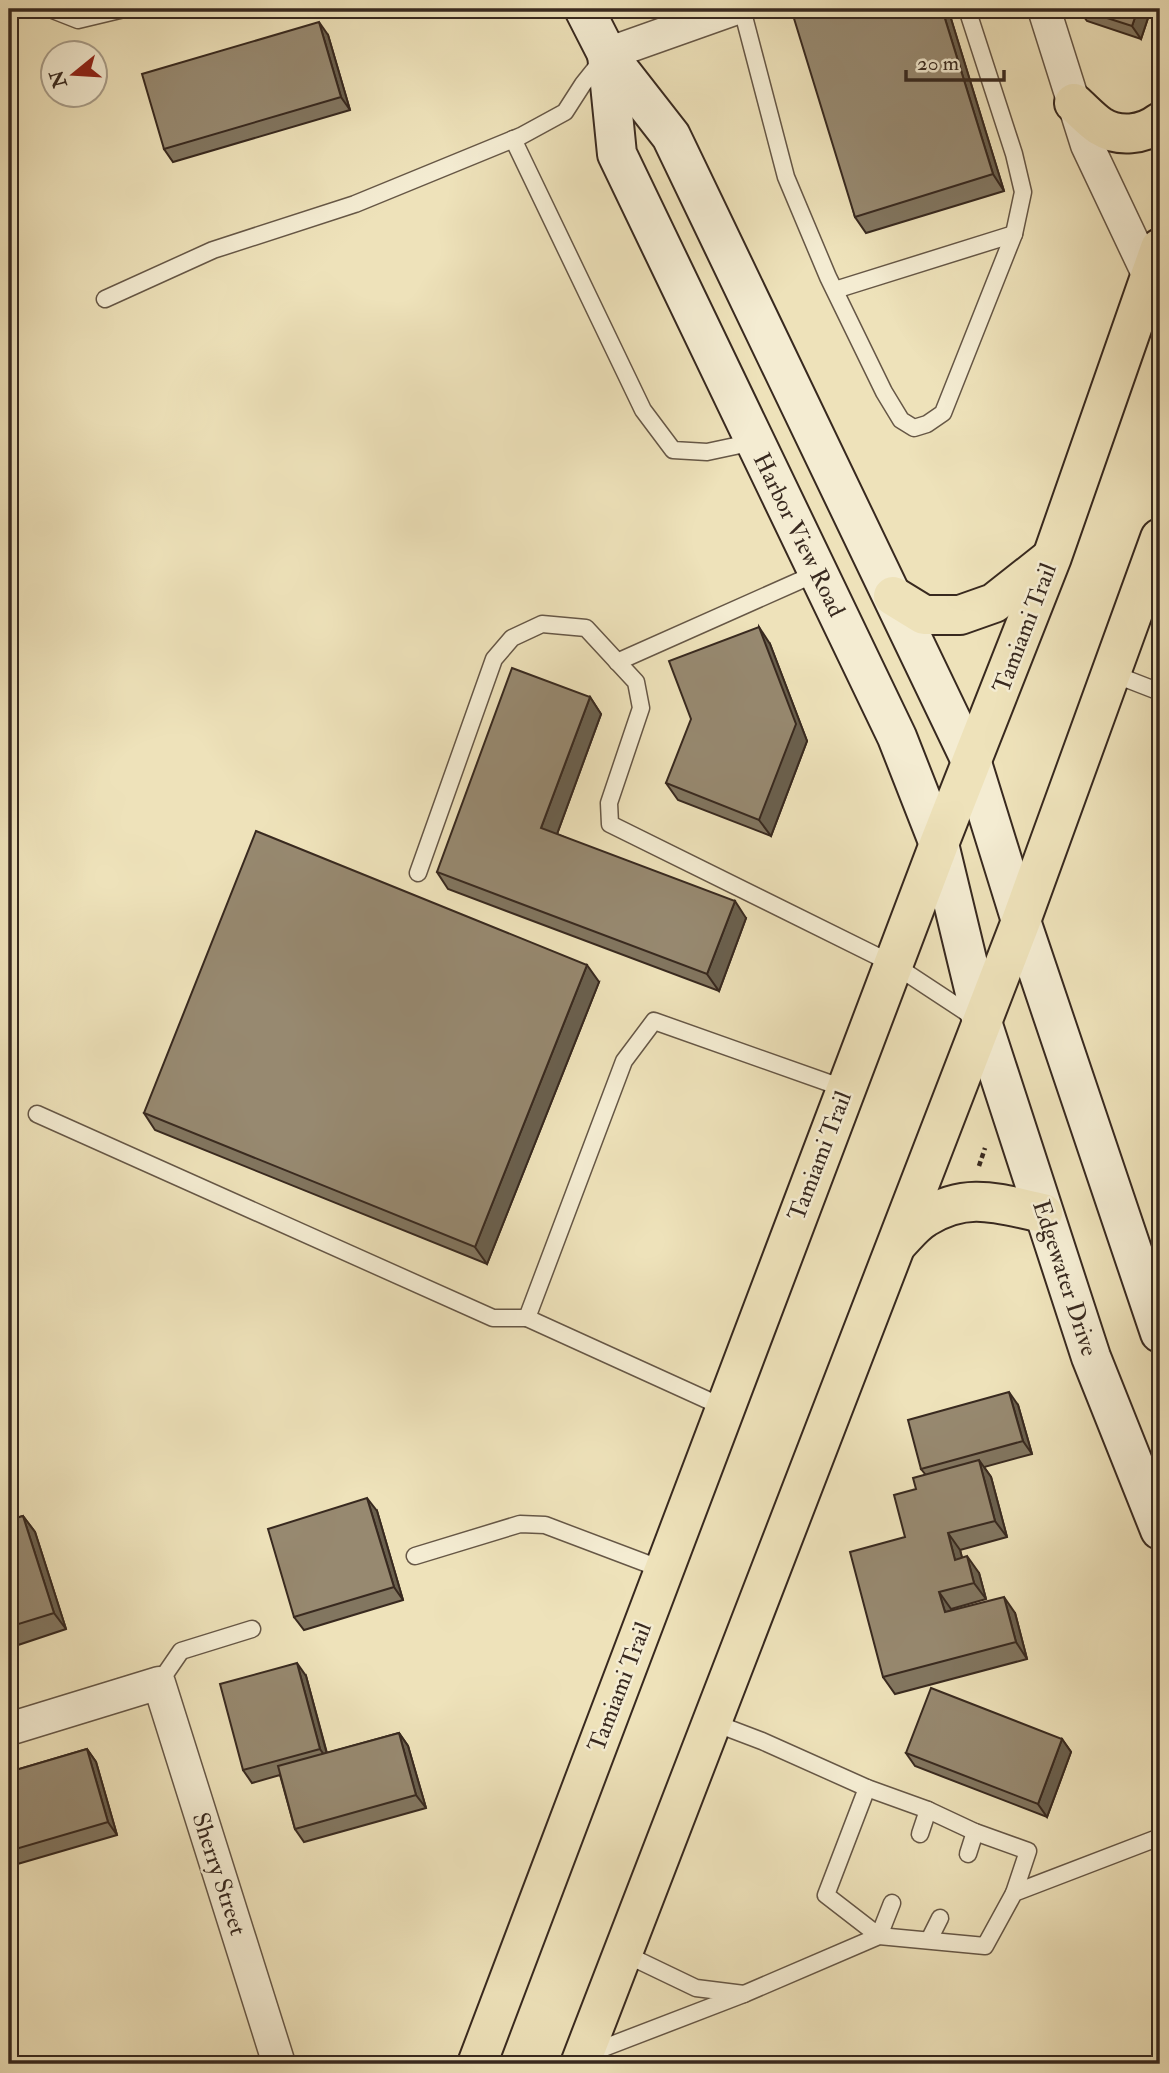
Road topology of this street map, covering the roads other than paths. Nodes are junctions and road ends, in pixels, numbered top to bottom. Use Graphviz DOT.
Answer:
graph roads {
  1 [pos="50,9"];
  2 [pos="124,9"];
  3 [pos="584,9"];
  4 [pos="734,9"];
  5 [pos="742,9"];
  6 [pos="967,9"];
  7 [pos="1044,9"];
  8 [pos="607,54"];
  9 [pos="1074,103"];
  10 [pos="1160,122"];
  11 [pos="513,139"];
  12 [pos="1014,234"];
  13 [pos="1155,262"];
  14 [pos="835,290"];
  15 [pos="105,299"];
  16 [pos="754,442"];
  17 [pos="1160,538"];
  18 [pos="1052,557"];
  19 [pos="817,573"];
  20 [pos="893,596"];
  21 [pos="617,662"];
  22 [pos="1111,673"];
  23 [pos="1160,692"];
  24 [pos="972,763"];
  25 [pos="939,844"];
  26 [pos="418,873"];
  27 [pos="1021,921"];
  28 [pos="893,964"];
  29 [pos="982,1022"];
  30 [pos="846,1089"];
  31 [pos="37,1114"];
  32 [pos="1043,1213"];
  33 [pos="896,1245"];
  34 [pos="527,1318"];
  35 [pos="1160,1333"];
  36 [pos="725,1408"];
  37 [pos="1160,1530"];
  38 [pos="415,1556"];
  39 [pos="664,1570"];
  40 [pos="252,1629"];
  41 [pos="159,1684"];
  42 [pos="712,1722"];
  43 [pos="9,1729"];
  44 [pos="867,1788"];
  45 [pos="928,1810"];
  46 [pos="975,1832"];
  47 [pos="920,1834"];
  48 [pos="1160,1837"];
  49 [pos="968,1853"];
  50 [pos="1014,1893"];
  51 [pos="892,1903"];
  52 [pos="940,1918"];
  53 [pos="879,1936"];
  54 [pos="929,1940"];
  55 [pos="623,1953"];
  56 [pos="744,1994"];
  57 [pos="482,2057"];
  58 [pos="581,2060"];
  59 [pos="279,2064"];
  1 -- 2 [label="lane"];
  3 -- 8 [label="main road, Harbor View Road"];
  4 -- 8 [label="street"];
  5 -- 14 [label="lane"];
  6 -- 12 [label="lane"];
  7 -- 9 [label="street"];
  8 -- 11 [label="lane"];
  8 -- 16 [label="main road, Harbor View Road"];
  8 -- 20 [label="main road, Harbor View Road"];
  9 -- 10 [label="main road"];
  9 -- 13 [label="street"];
  11 -- 15 [label="lane"];
  11 -- 16 [label="lane"];
  12 -- 14 [label="lane"];
  12 -- 14 [label="lane"];
  13 -- 18 [label="main road, Tamiami Trail"];
  16 -- 19 [label="main road, Harbor View Road"];
  17 -- 22 [label="main road"];
  18 -- 20 [label="main road"];
  18 -- 24 [label="main road, Tamiami Trail"];
  19 -- 21 [label="lane"];
  19 -- 25 [label="main road, Harbor View Road"];
  20 -- 24 [label="main road, Harbor View Road"];
  21 -- 26 [label="lane"];
  21 -- 28 [label="lane"];
  22 -- 23 [label="lane"];
  22 -- 27 [label="main road"];
  24 -- 25 [label="main road, Tamiami Trail"];
  24 -- 27 [label="main road, Harbor View Road"];
  25 -- 28 [label="main road, Tamiami Trail"];
  25 -- 29 [label="main road, Harbor View Road"];
  27 -- 29 [label="main road"];
  27 -- 35 [label="main road"];
  28 -- 29 [label="lane"];
  28 -- 30 [label="main road, Tamiami Trail"];
  29 -- 32 [label="main road, Edgewater Drive"];
  29 -- 33 [label="main road"];
  30 -- 34 [label="lane"];
  30 -- 36 [label="main road, Tamiami Trail"];
  31 -- 34 [label="lane"];
  32 -- 33 [label="main road"];
  32 -- 37 [label="main road, Edgewater Drive"];
  33 -- 42 [label="main road"];
  34 -- 36 [label="lane"];
  36 -- 39 [label="main road, Tamiami Trail"];
  38 -- 39 [label="lane"];
  39 -- 57 [label="main road, Tamiami Trail"];
  40 -- 41 [label="lane"];
  41 -- 43 [label="street"];
  41 -- 59 [label="street, Sherry Street"];
  42 -- 44 [label="lane"];
  42 -- 55 [label="main road"];
  44 -- 45 [label="lane"];
  44 -- 53 [label="lane"];
  45 -- 46 [label="lane"];
  45 -- 47 [label="lane"];
  46 -- 49 [label="lane"];
  46 -- 50 [label="lane"];
  48 -- 50 [label="lane"];
  50 -- 54 [label="lane"];
  51 -- 53 [label="lane"];
  52 -- 54 [label="lane"];
  53 -- 54 [label="lane"];
  53 -- 56 [label="lane"];
  55 -- 56 [label="lane"];
  55 -- 58 [label="main road"];
  56 -- 58 [label="lane"];
}
